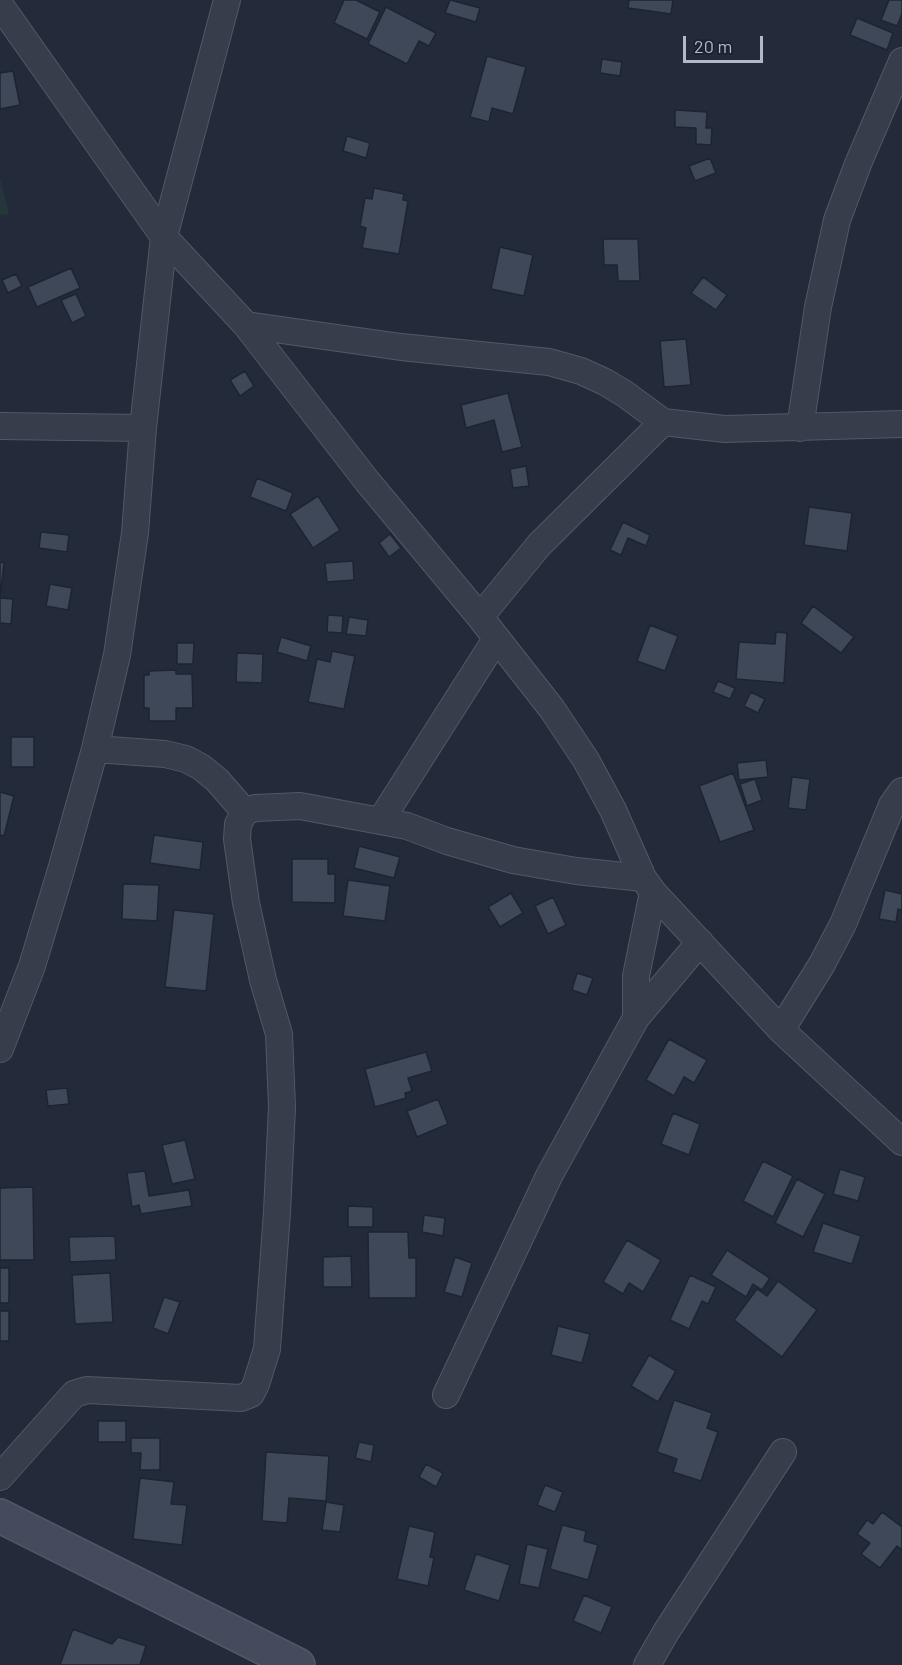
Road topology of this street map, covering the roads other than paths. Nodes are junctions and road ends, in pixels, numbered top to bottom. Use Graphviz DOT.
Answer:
graph roads {
  1 [pos="227,0"];
  2 [pos="0,5"];
  3 [pos="902,61"];
  4 [pos="891,117"];
  5 [pos="164,237"];
  6 [pos="246,325"];
  7 [pos="663,422"];
  8 [pos="902,424"];
  9 [pos="0,426"];
  10 [pos="143,428"];
  11 [pos="800,428"];
  12 [pos="480,617"];
  13 [pos="496,639"];
  14 [pos="95,749"];
  15 [pos="902,791"];
  16 [pos="245,812"];
  17 [pos="381,820"];
  18 [pos="648,885"];
  19 [pos="700,942"];
  20 [pos="636,1018"];
  21 [pos="781,1030"];
  22 [pos="0,1049"];
  23 [pos="902,1142"];
  24 [pos="446,1395"];
  25 [pos="783,1452"];
  26 [pos="0,1477"];
  27 [pos="0,1516"];
  28 [pos="298,1665"];
  29 [pos="647,1665"];
  1 -- 5 [label="street"];
  2 -- 5 [label="street"];
  3 -- 4 [label="street"];
  4 -- 11 [label="street"];
  5 -- 6 [label="street"];
  5 -- 10 [label="street"];
  6 -- 7 [label="street"];
  6 -- 12 [label="street"];
  7 -- 11 [label="street"];
  7 -- 12 [label="street"];
  8 -- 11 [label="street"];
  9 -- 10 [label="street"];
  10 -- 14 [label="street"];
  12 -- 13 [label="street"];
  13 -- 17 [label="street"];
  13 -- 18 [label="street"];
  14 -- 16 [label="street"];
  14 -- 22 [label="street"];
  15 -- 21 [label="street"];
  16 -- 17 [label="street"];
  16 -- 26 [label="street"];
  17 -- 18 [label="street"];
  18 -- 19 [label="street"];
  18 -- 20 [label="street"];
  19 -- 20 [label="street"];
  19 -- 21 [label="street"];
  20 -- 24 [label="street"];
  21 -- 23 [label="street"];
  25 -- 29 [label="street"];
  27 -- 28 [label="street"];
}
